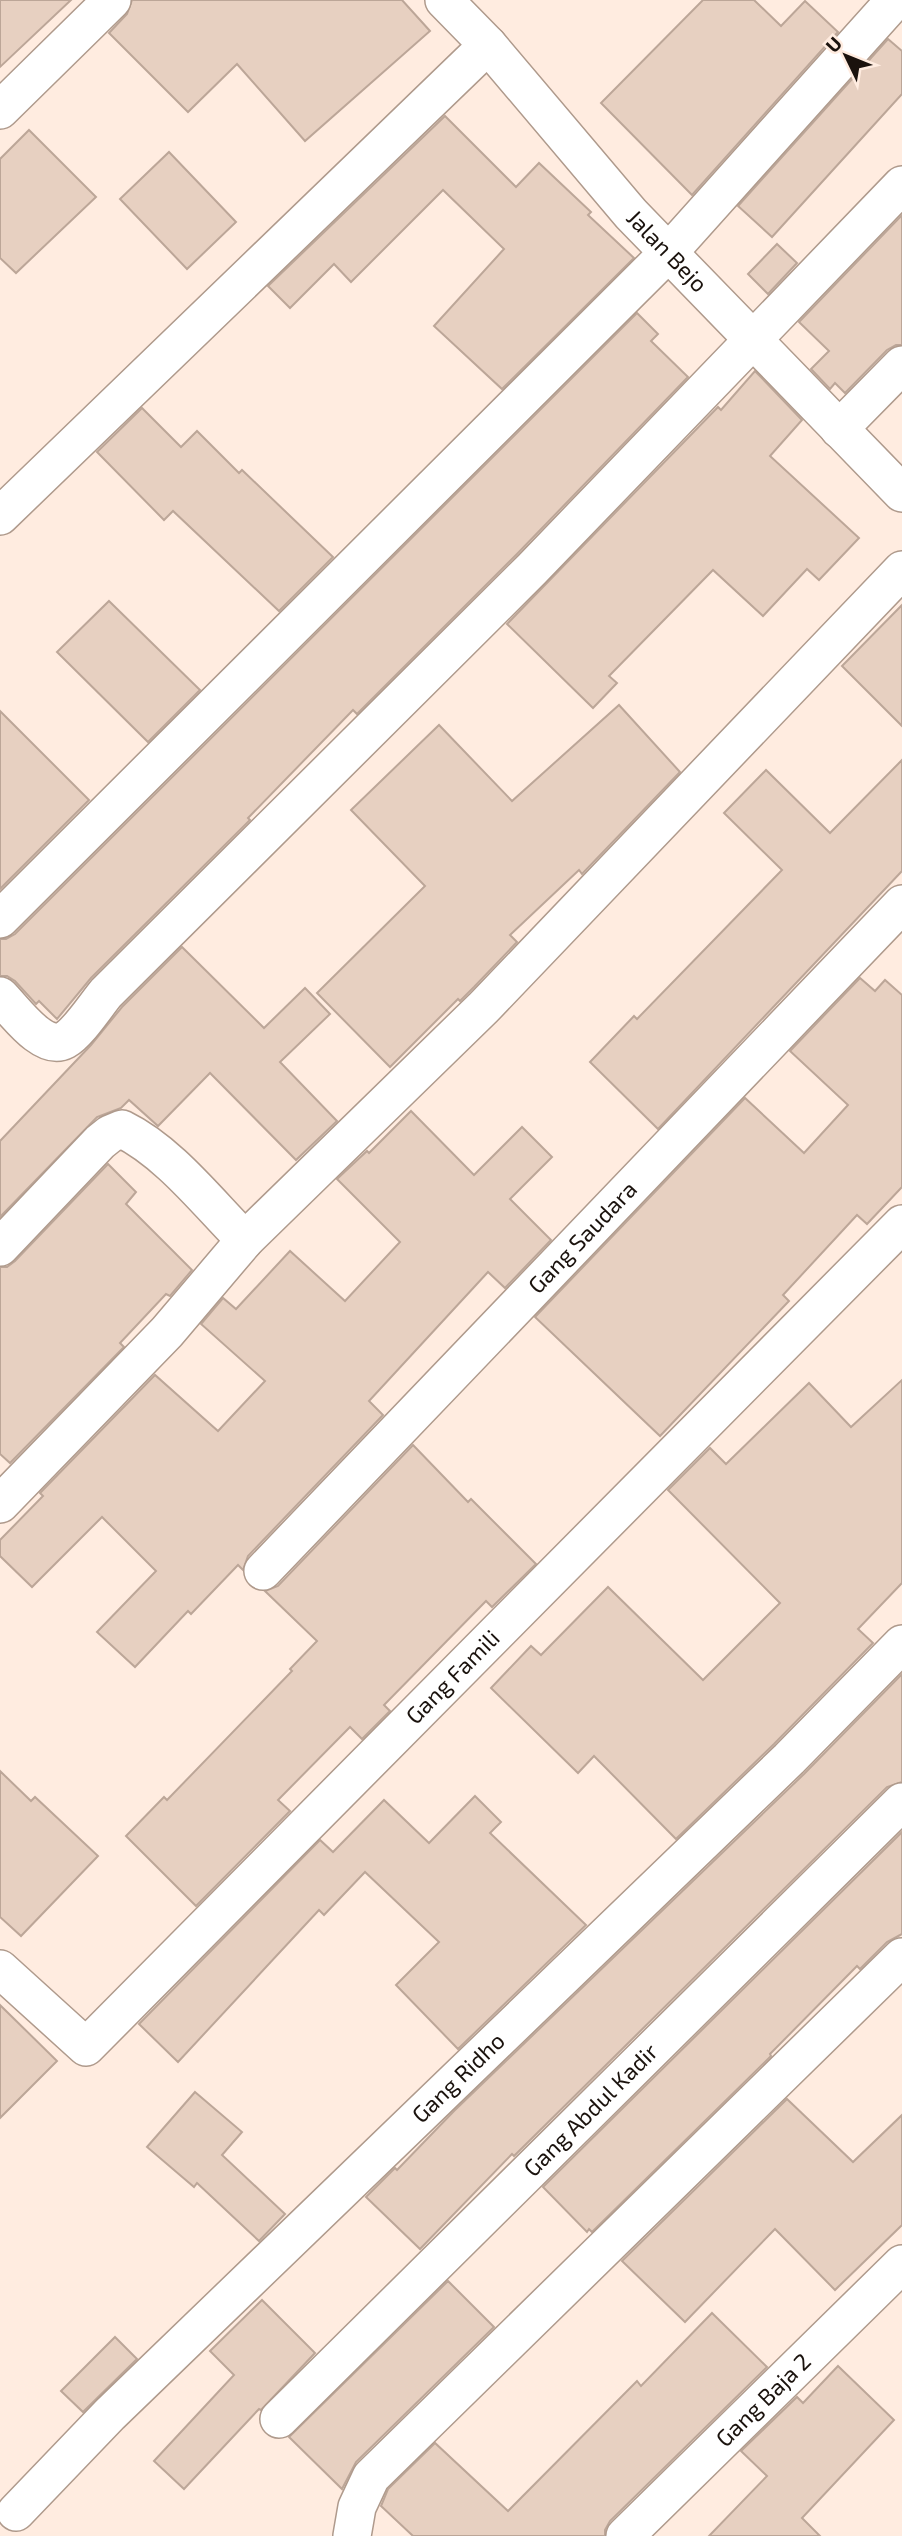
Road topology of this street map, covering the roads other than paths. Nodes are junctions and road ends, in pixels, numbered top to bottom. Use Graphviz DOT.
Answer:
graph roads {
  1 [pos="112,0"];
  2 [pos="444,0"];
  3 [pos="895,0"];
  4 [pos="488,44"];
  5 [pos="0,110"];
  6 [pos="902,185"];
  7 [pos="669,252"];
  8 [pos="754,340"];
  9 [pos="902,365"];
  10 [pos="839,429"];
  11 [pos="902,493"];
  12 [pos="0,516"];
  13 [pos="902,570"];
  14 [pos="902,904"];
  15 [pos="0,919"];
  16 [pos="0,996"];
  17 [pos="902,1224"];
  18 [pos="245,1240"];
  19 [pos="0,1247"];
  20 [pos="0,1504"];
  21 [pos="263,1571"];
  22 [pos="902,1644"];
  23 [pos="902,1802"];
  24 [pos="902,1957"];
  25 [pos="0,1969"];
  26 [pos="902,2264"];
  27 [pos="279,2419"];
  28 [pos="18,2514"];
  29 [pos="352,2536"];
  30 [pos="625,2536"];
  1 -- 5 [label="street"];
  2 -- 4 [label="street, Jalan Bejo"];
  3 -- 7 [label="street"];
  4 -- 7 [label="street, Jalan Bejo"];
  4 -- 12 [label="street"];
  6 -- 8 [label="street"];
  7 -- 8 [label="street, Jalan Bejo"];
  7 -- 15 [label="street"];
  8 -- 10 [label="street, Jalan Bejo"];
  8 -- 16 [label="street"];
  9 -- 10 [label="street"];
  10 -- 11 [label="street, Jalan Bejo"];
  13 -- 18 [label="street"];
  14 -- 21 [label="street, Gang Saudara"];
  17 -- 25 [label="street, Gang Famili"];
  18 -- 19 [label="street"];
  18 -- 20 [label="street"];
  22 -- 28 [label="street, Gang Ridho"];
  23 -- 27 [label="street, Gang Abdul Kadir"];
  24 -- 29 [label="street"];
  26 -- 30 [label="street, Gang Baja 2"];
}
